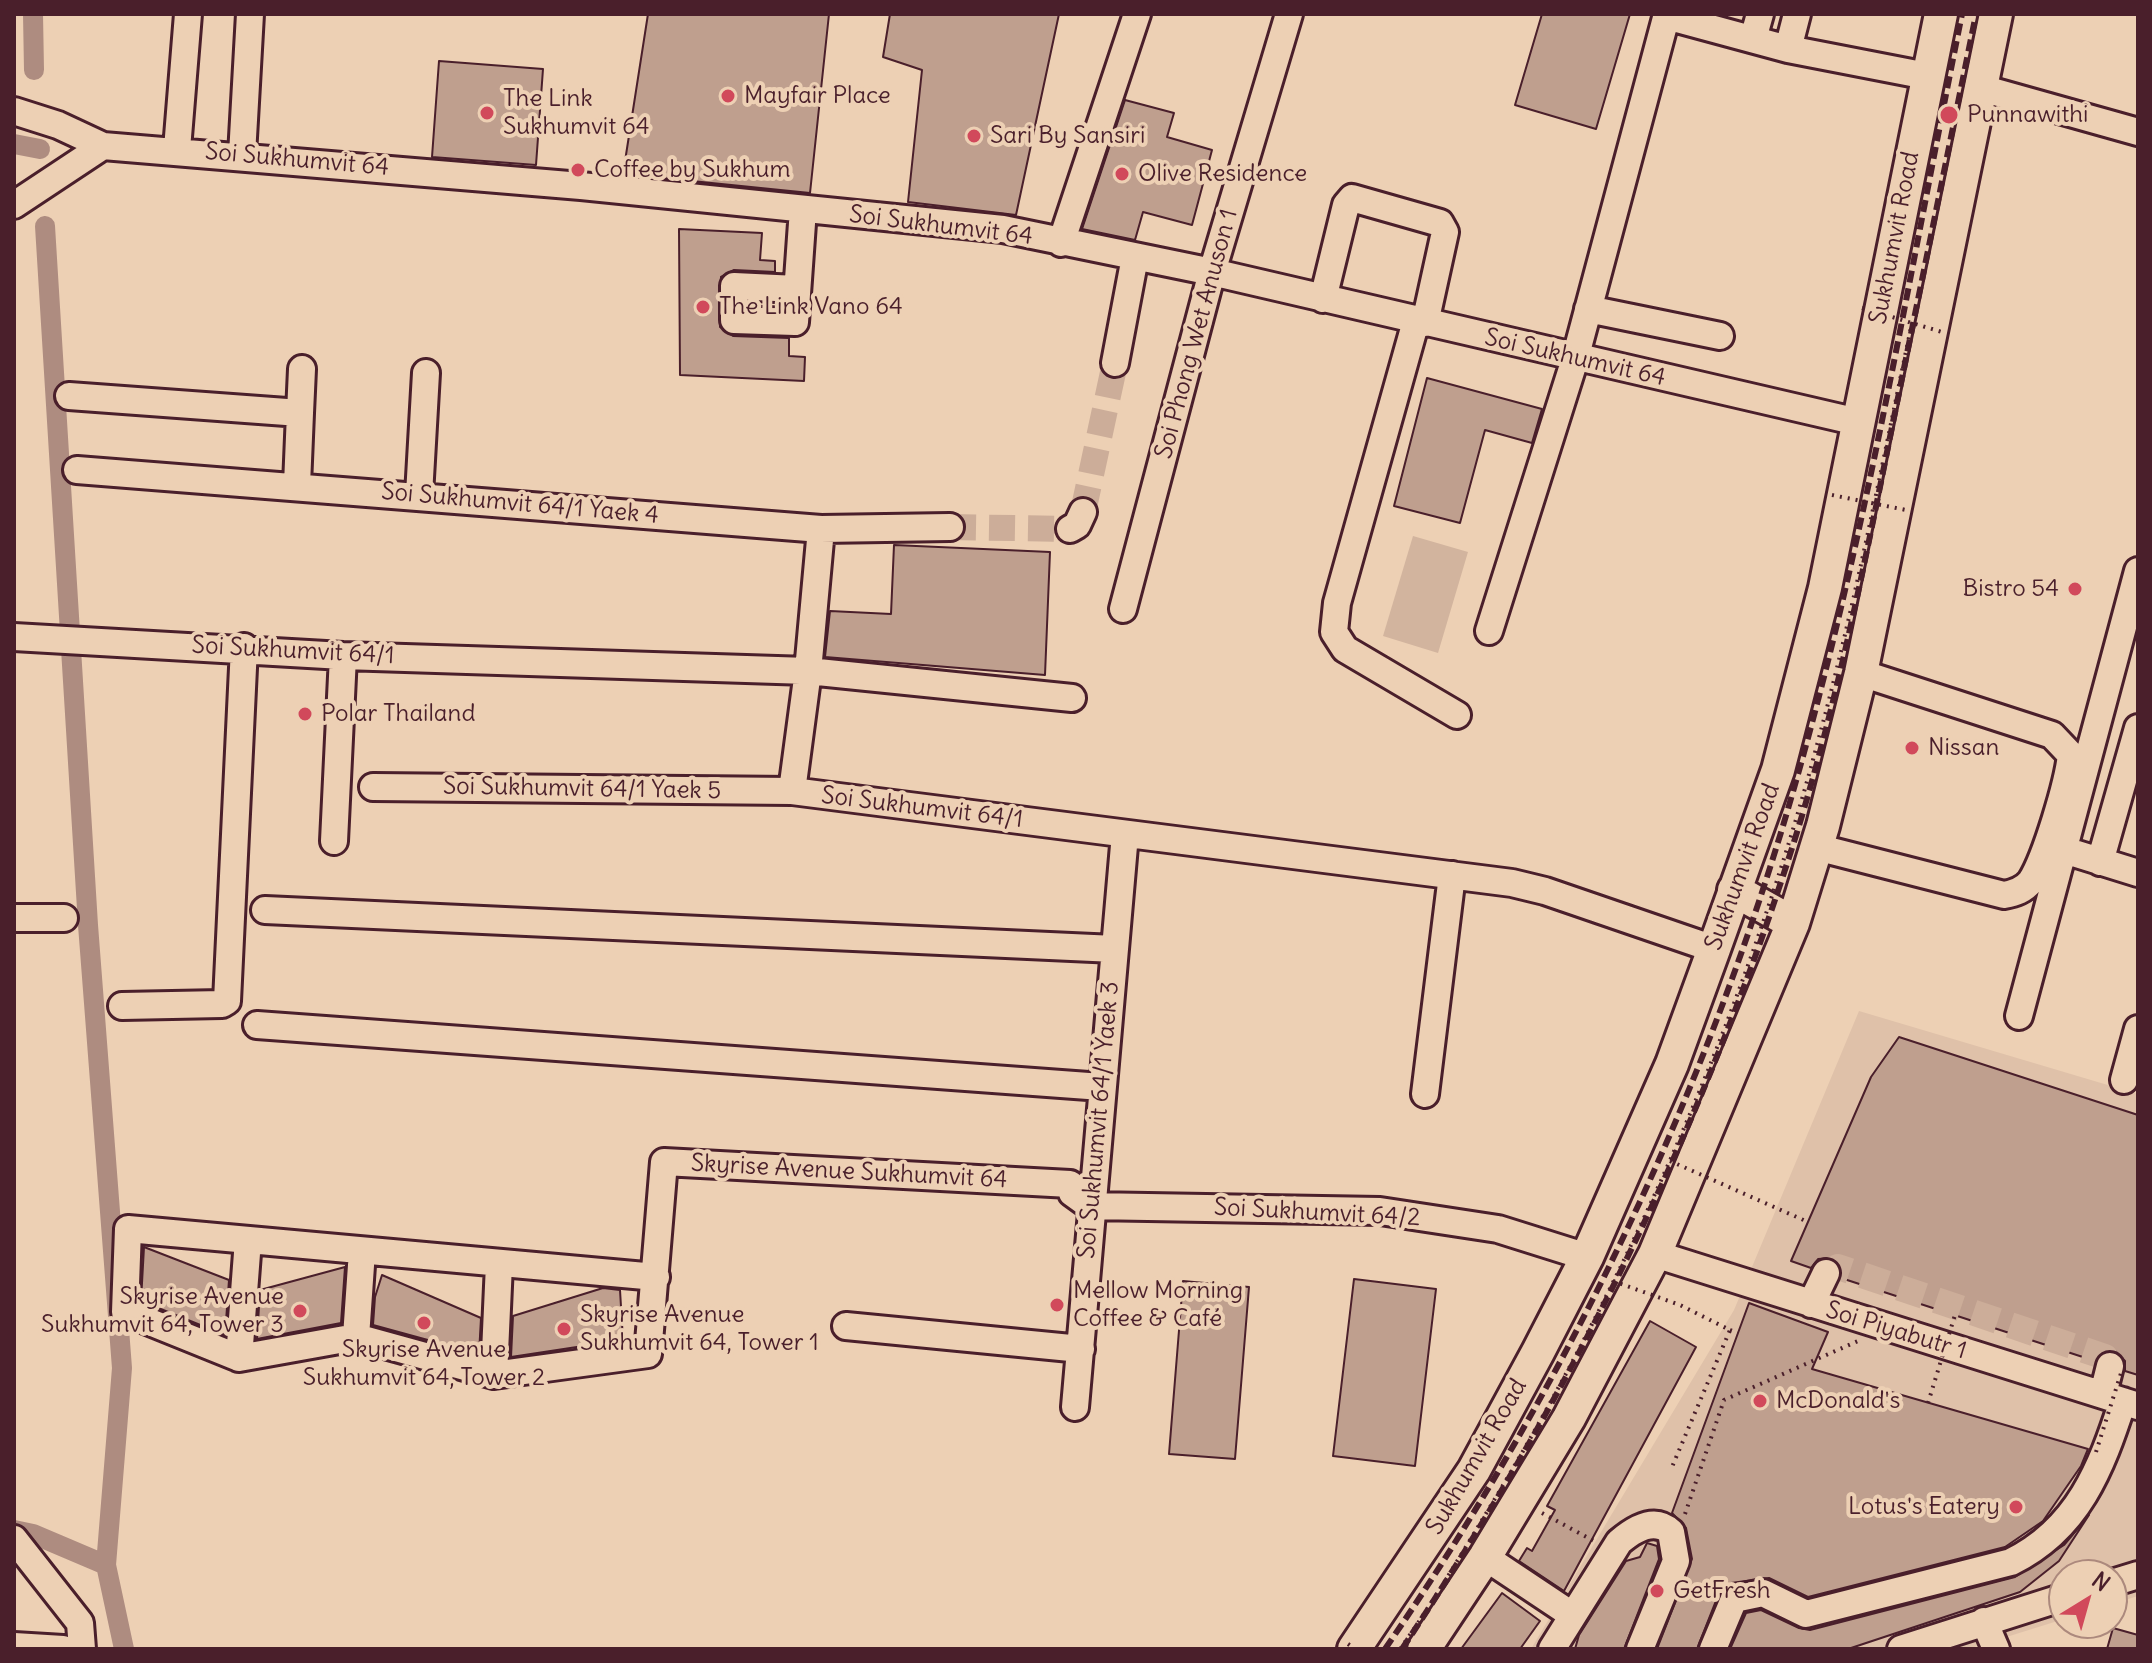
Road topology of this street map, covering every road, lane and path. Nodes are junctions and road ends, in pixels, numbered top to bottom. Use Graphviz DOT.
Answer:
graph roads {
  1 [pos="188,14"];
  2 [pos="250,14"];
  3 [pos="1137,14"];
  4 [pos="1289,14"];
  5 [pos="1797,14"];
  6 [pos="1941,14"];
  7 [pos="1996,14"];
  8 [pos="1666,15"];
  9 [pos="1709,20"];
  10 [pos="1757,27"];
  11 [pos="1788,49"];
  12 [pos="1927,76"];
  13 [pos="1981,88"];
  14 [pos="14,111"];
  15 [pos="2138,132"];
  16 [pos="103,146"];
  17 [pos="177,149"];
  18 [pos="242,155"];
  19 [pos="14,205"];
  20 [pos="803,209"];
  21 [pos="1061,243"];
  22 [pos="1135,257"];
  23 [pos="1212,272"];
  24 [pos="797,289"];
  25 [pos="1323,299"];
  26 [pos="1862,308"];
  27 [pos="1588,309"];
  28 [pos="1420,322"];
  29 [pos="1912,323"];
  30 [pos="1942,332"];
  31 [pos="1720,336"];
  32 [pos="1575,359"];
  33 [pos="1115,363"];
  34 [pos="302,369"];
  35 [pos="426,373"];
  36 [pos="69,396"];
  37 [pos="300,413"];
  38 [pos="1858,422"];
  39 [pos="77,470"];
  40 [pos="297,485"];
  41 [pos="419,495"];
  42 [pos="1832,495"];
  43 [pos="1873,504"];
  44 [pos="1906,510"];
  45 [pos="950,527"];
  46 [pos="821,529"];
  47 [pos="2138,571"];
  48 [pos="1123,609"];
  49 [pos="1489,631"];
  50 [pos="26,637"];
  51 [pos="244,647"];
  52 [pos="343,656"];
  53 [pos="808,671"];
  54 [pos="1861,673"];
  55 [pos="1072,698"];
  56 [pos="1457,715"];
  57 [pos="2138,728"];
  58 [pos="373,787"];
  59 [pos="792,791"];
  60 [pos="1125,834"];
  61 [pos="334,841"];
  62 [pos="1816,847"];
  63 [pos="2054,847"];
  64 [pos="2100,862"];
  65 [pos="2138,873"];
  66 [pos="1452,875"];
  67 [pos="1734,890"];
  68 [pos="265,910"];
  69 [pos="14,918"];
  70 [pos="64,918"];
  71 [pos="1793,923"];
  72 [pos="1115,949"];
  73 [pos="1714,949"];
  74 [pos="122,1006"];
  75 [pos="2019,1016"];
  76 [pos="257,1025"];
  77 [pos="2138,1029"];
  78 [pos="2124,1080"];
  79 [pos="1102,1087"];
  80 [pos="1425,1094"];
  81 [pos="1670,1161"];
  82 [pos="1090,1206"];
  83 [pos="1808,1222"];
  84 [pos="248,1240"];
  85 [pos="362,1251"];
  86 [pos="1655,1254"];
  87 [pos="1587,1257"];
  88 [pos="499,1264"];
  89 [pos="1826,1273"];
  90 [pos="656,1277"];
  91 [pos="1613,1281"];
  92 [pos="1811,1304"];
  93 [pos="1955,1315"];
  94 [pos="846,1326"];
  95 [pos="1888,1328"];
  96 [pos="1730,1330"];
  97 [pos="1738,1333"];
  98 [pos="356,1337"];
  99 [pos="1081,1349"];
  100 [pos="239,1358"];
  101 [pos="2116,1368"];
  102 [pos="494,1375"];
  103 [pos="2121,1401"];
  104 [pos="1928,1403"];
  105 [pos="1075,1407"];
  106 [pos="2096,1452"];
  107 [pos="1672,1467"];
  108 [pos="1519,1500"];
  109 [pos="15,1540"];
  110 [pos="1675,1543"];
  111 [pos="1612,1551"];
  112 [pos="1485,1557"];
  113 [pos="2048,1602"];
  114 [pos="1572,1615"];
  115 [pos="1984,1621"];
  116 [pos="14,1646"];
  117 [pos="1352,1647"];
  118 [pos="63,1649"];
  119 [pos="82,1649"];
  120 [pos="1400,1649"];
  121 [pos="1424,1649"];
  122 [pos="1552,1649"];
  123 [pos="1640,1649"];
  124 [pos="1713,1649"];
  125 [pos="1901,1649"];
  126 [pos="1996,1649"];
  1 -- 17 [label="street"];
  2 -- 18 [label="street"];
  3 -- 21 [label="street"];
  4 -- 23 [label="street, Soi Phong Wet Anuson 1"];
  5 -- 11 [label="street"];
  6 -- 12 [label="main road, Sukhumvit Road"];
  7 -- 13 [label="main road"];
  8 -- 9 [label="street"];
  8 -- 27 [label="street"];
  9 -- 10 [label="street"];
  10 -- 11 [label="street"];
  11 -- 12 [label="street"];
  12 -- 38 [label="main road, Sukhumvit Road"];
  13 -- 15 [label="street"];
  13 -- 54 [label="main road"];
  14 -- 16 [label="street, Soi Sukhumvit 64"];
  16 -- 17 [label="street, Soi Sukhumvit 64"];
  16 -- 19 [label="street"];
  17 -- 18 [label="street, Soi Sukhumvit 64"];
  18 -- 20 [label="street, Soi Sukhumvit 64"];
  20 -- 21 [label="street, Soi Sukhumvit 64"];
  20 -- 24 [label="street"];
  21 -- 22 [label="street, Soi Sukhumvit 64"];
  22 -- 23 [label="street, Soi Sukhumvit 64"];
  22 -- 33 [label="street"];
  23 -- 25 [label="street, Soi Sukhumvit 64"];
  23 -- 48 [label="street, Soi Phong Wet Anuson 1"];
  25 -- 28 [label="street, Soi Sukhumvit 64"];
  25 -- 28 [label="street"];
  26 -- 29 [label="path, bridge"];
  27 -- 31 [label="street"];
  27 -- 32 [label="street"];
  28 -- 32 [label="street, Soi Sukhumvit 64"];
  28 -- 56 [label="street"];
  29 -- 30 [label="path, bridge"];
  29 -- 43 [label="path, bridge"];
  32 -- 38 [label="street, Soi Sukhumvit 64"];
  32 -- 49 [label="street"];
  34 -- 37 [label="street"];
  35 -- 41 [label="street"];
  36 -- 37 [label="street"];
  37 -- 40 [label="street"];
  38 -- 67 [label="main road, Sukhumvit Road"];
  39 -- 40 [label="street, Soi Sukhumvit 64/1 Yaek 4"];
  40 -- 41 [label="street, Soi Sukhumvit 64/1 Yaek 4"];
  41 -- 46 [label="street, Soi Sukhumvit 64/1 Yaek 4"];
  42 -- 43 [label="path, bridge"];
  43 -- 44 [label="path, bridge"];
  43 -- 81 [label="path, bridge"];
  45 -- 46 [label="street, Soi Sukhumvit 64/1 Yaek 4"];
  46 -- 53 [label="street"];
  47 -- 63 [label="street"];
  50 -- 51 [label="street, Soi Sukhumvit 64/1"];
  51 -- 52 [label="street, Soi Sukhumvit 64/1"];
  51 -- 74 [label="street"];
  52 -- 53 [label="street, Soi Sukhumvit 64/1"];
  52 -- 61 [label="street"];
  53 -- 55 [label="street"];
  53 -- 59 [label="street, Soi Sukhumvit 64/1"];
  54 -- 62 [label="main road"];
  54 -- 63 [label="street"];
  57 -- 64 [label="street"];
  58 -- 59 [label="street, Soi Sukhumvit 64/1 Yaek 5"];
  59 -- 60 [label="street, Soi Sukhumvit 64/1"];
  60 -- 66 [label="street, Soi Sukhumvit 64/1"];
  60 -- 72 [label="street, Soi Sukhumvit 64/1 Yaek 3"];
  62 -- 63 [label="street"];
  62 -- 71 [label="main road"];
  63 -- 64 [label="street"];
  63 -- 75 [label="street"];
  64 -- 65 [label="street"];
  66 -- 73 [label="street, Soi Sukhumvit 64/1"];
  66 -- 80 [label="street"];
  67 -- 71 [label="main road"];
  67 -- 73 [label="main road, Sukhumvit Road"];
  68 -- 72 [label="street"];
  69 -- 70 [label="street"];
  71 -- 86 [label="main road"];
  72 -- 79 [label="street, Soi Sukhumvit 64/1 Yaek 3"];
  73 -- 87 [label="main road, Sukhumvit Road"];
  76 -- 79 [label="street"];
  77 -- 78 [label="street"];
  79 -- 82 [label="street, Soi Sukhumvit 64/1 Yaek 3"];
  81 -- 83 [label="path, bridge"];
  81 -- 91 [label="path, bridge"];
  82 -- 87 [label="street, Soi Sukhumvit 64/2"];
  82 -- 90 [label="street, Skyrise Avenue Sukhumvit 64"];
  82 -- 99 [label="street, Soi Sukhumvit 64/1 Yaek 3"];
  84 -- 85 [label="street"];
  84 -- 100 [label="street"];
  84 -- 100 [label="street"];
  85 -- 88 [label="street"];
  85 -- 98 [label="street"];
  86 -- 92 [label="street, Soi Piyabutr 1"];
  86 -- 108 [label="main road"];
  87 -- 117 [label="main road, Sukhumvit Road"];
  88 -- 90 [label="street"];
  88 -- 102 [label="street"];
  89 -- 92 [label="street"];
  90 -- 102 [label="street"];
  91 -- 96 [label="path, bridge"];
  91 -- 120 [label="path, bridge"];
  92 -- 95 [label="street, Soi Piyabutr 1"];
  93 -- 104 [label="path, bridge"];
  94 -- 99 [label="street"];
  95 -- 103 [label="street, Soi Piyabutr 1"];
  95 -- 110 [label="path"];
  96 -- 97 [label="path, bridge"];
  96 -- 107 [label="path, bridge"];
  98 -- 100 [label="street"];
  98 -- 102 [label="street"];
  99 -- 105 [label="street, Soi Sukhumvit 64/1 Yaek 3"];
  101 -- 103 [label="street"];
  101 -- 106 [label="path, bridge"];
  103 -- 124 [label="street"];
  108 -- 111 [label="path"];
  108 -- 112 [label="main road"];
  109 -- 119 [label="street"];
  110 -- 111 [label="street"];
  110 -- 123 [label="street"];
  111 -- 114 [label="street"];
  112 -- 114 [label="street"];
  112 -- 121 [label="main road"];
  113 -- 115 [label="street"];
  114 -- 122 [label="street"];
  115 -- 125 [label="street"];
  115 -- 126 [label="street"];
  116 -- 118 [label="street"];
}
